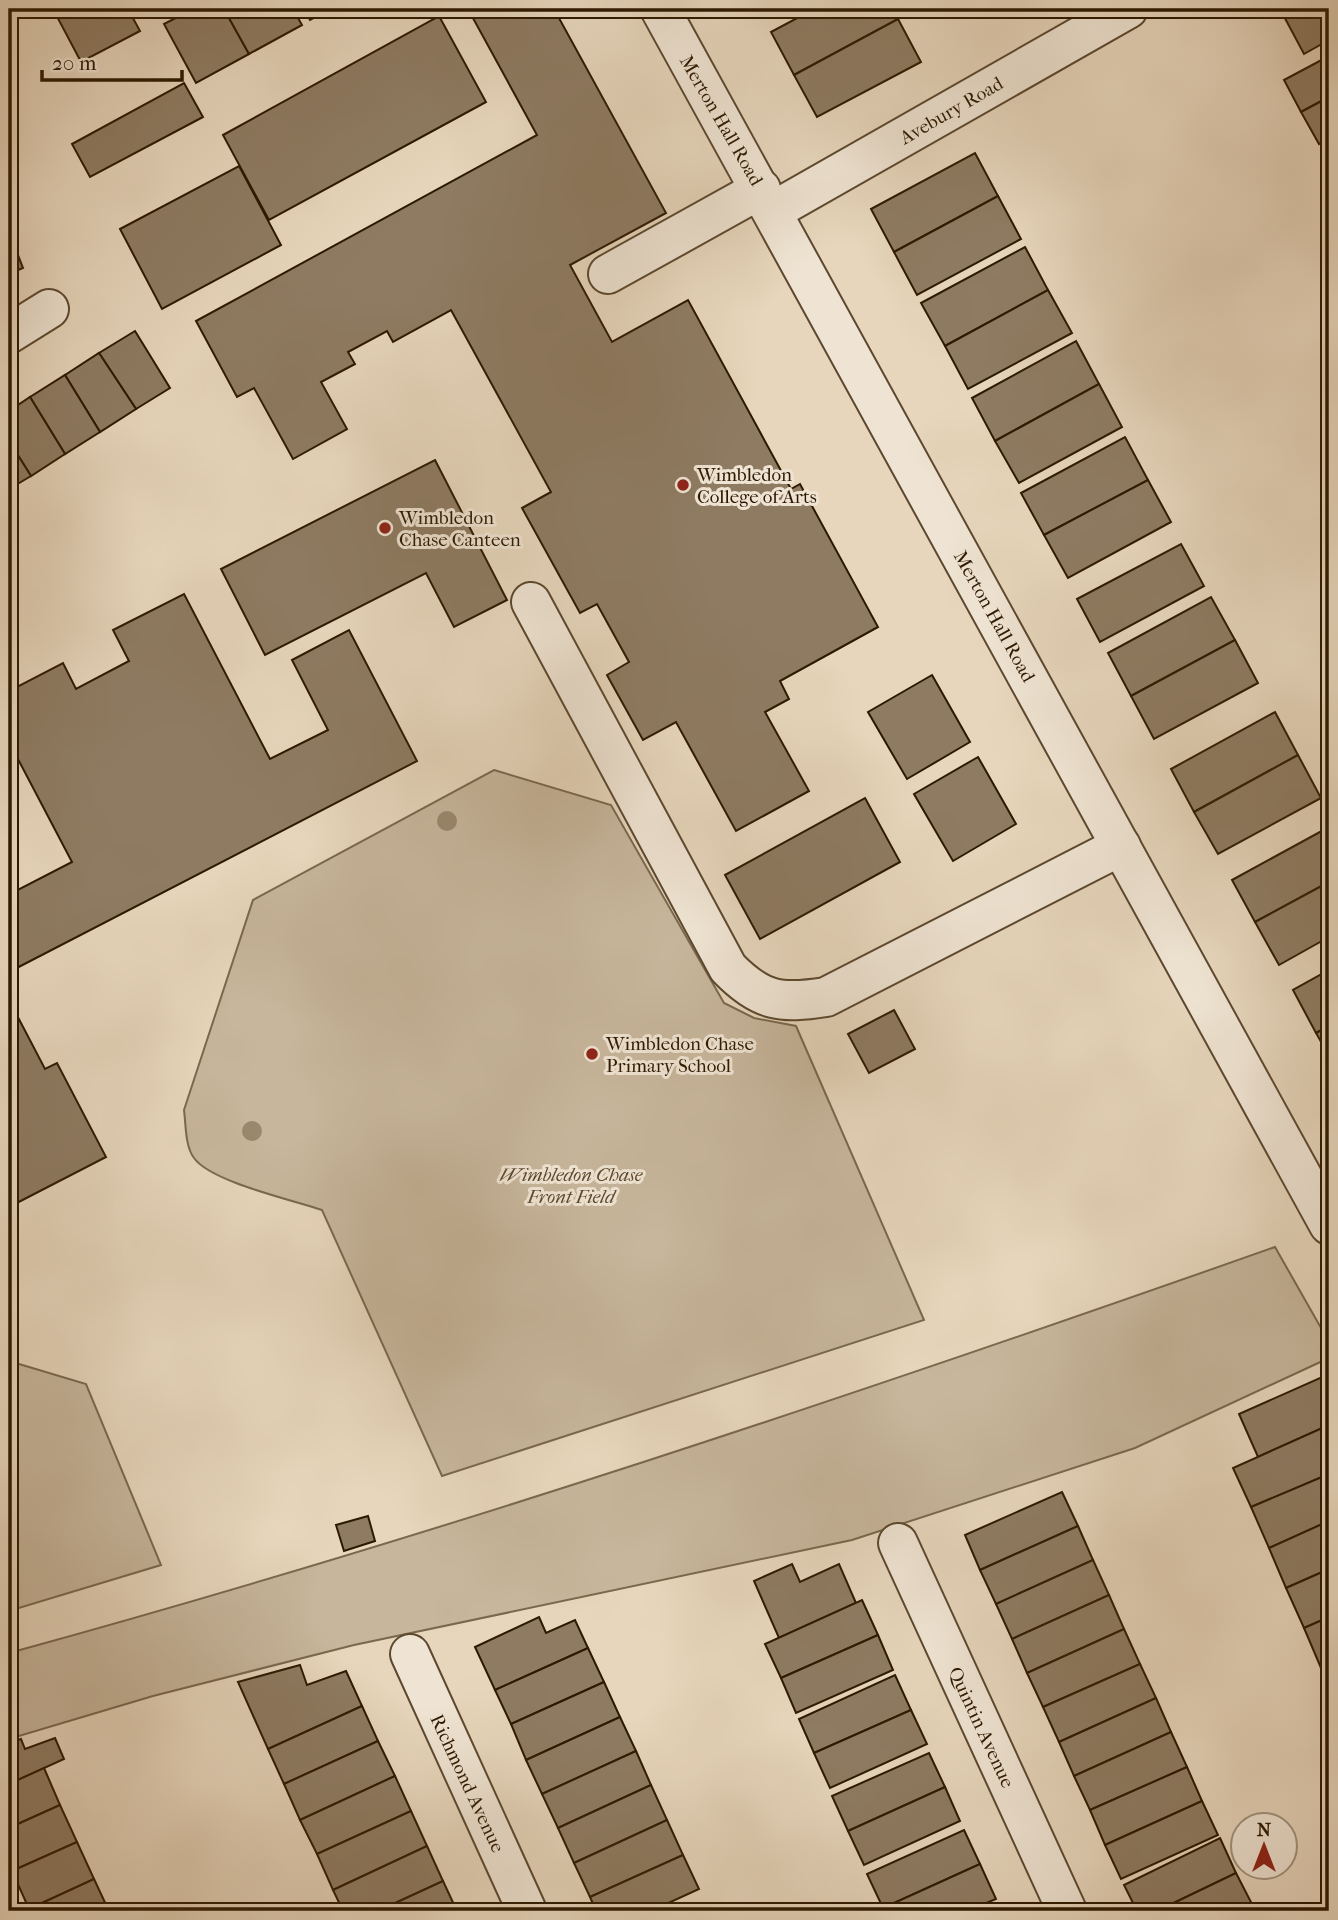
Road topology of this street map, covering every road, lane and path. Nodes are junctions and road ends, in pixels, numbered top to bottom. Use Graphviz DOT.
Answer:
graph roads {
  1 [pos="660,9"];
  2 [pos="1128,9"];
  3 [pos="767,200"];
  4 [pos="608,274"];
  5 [pos="49,309"];
  6 [pos="9,334"];
  7 [pos="531,602"];
  8 [pos="1121,846"];
  9 [pos="1329,1225"];
  10 [pos="898,1543"];
  11 [pos="410,1654"];
  12 [pos="527,1911"];
  13 [pos="1067,1911"];
  1 -- 3 [label="street, Merton Hall Road"];
  2 -- 3 [label="street, Avebury Road"];
  3 -- 4 [label="street, Avebury Road"];
  3 -- 8 [label="street, Merton Hall Road"];
  5 -- 6 [label="street"];
  7 -- 8 [label="street"];
  8 -- 9 [label="street, Merton Hall Road"];
  10 -- 13 [label="street, Quintin Avenue"];
  11 -- 12 [label="street, Richmond Avenue"];
}
